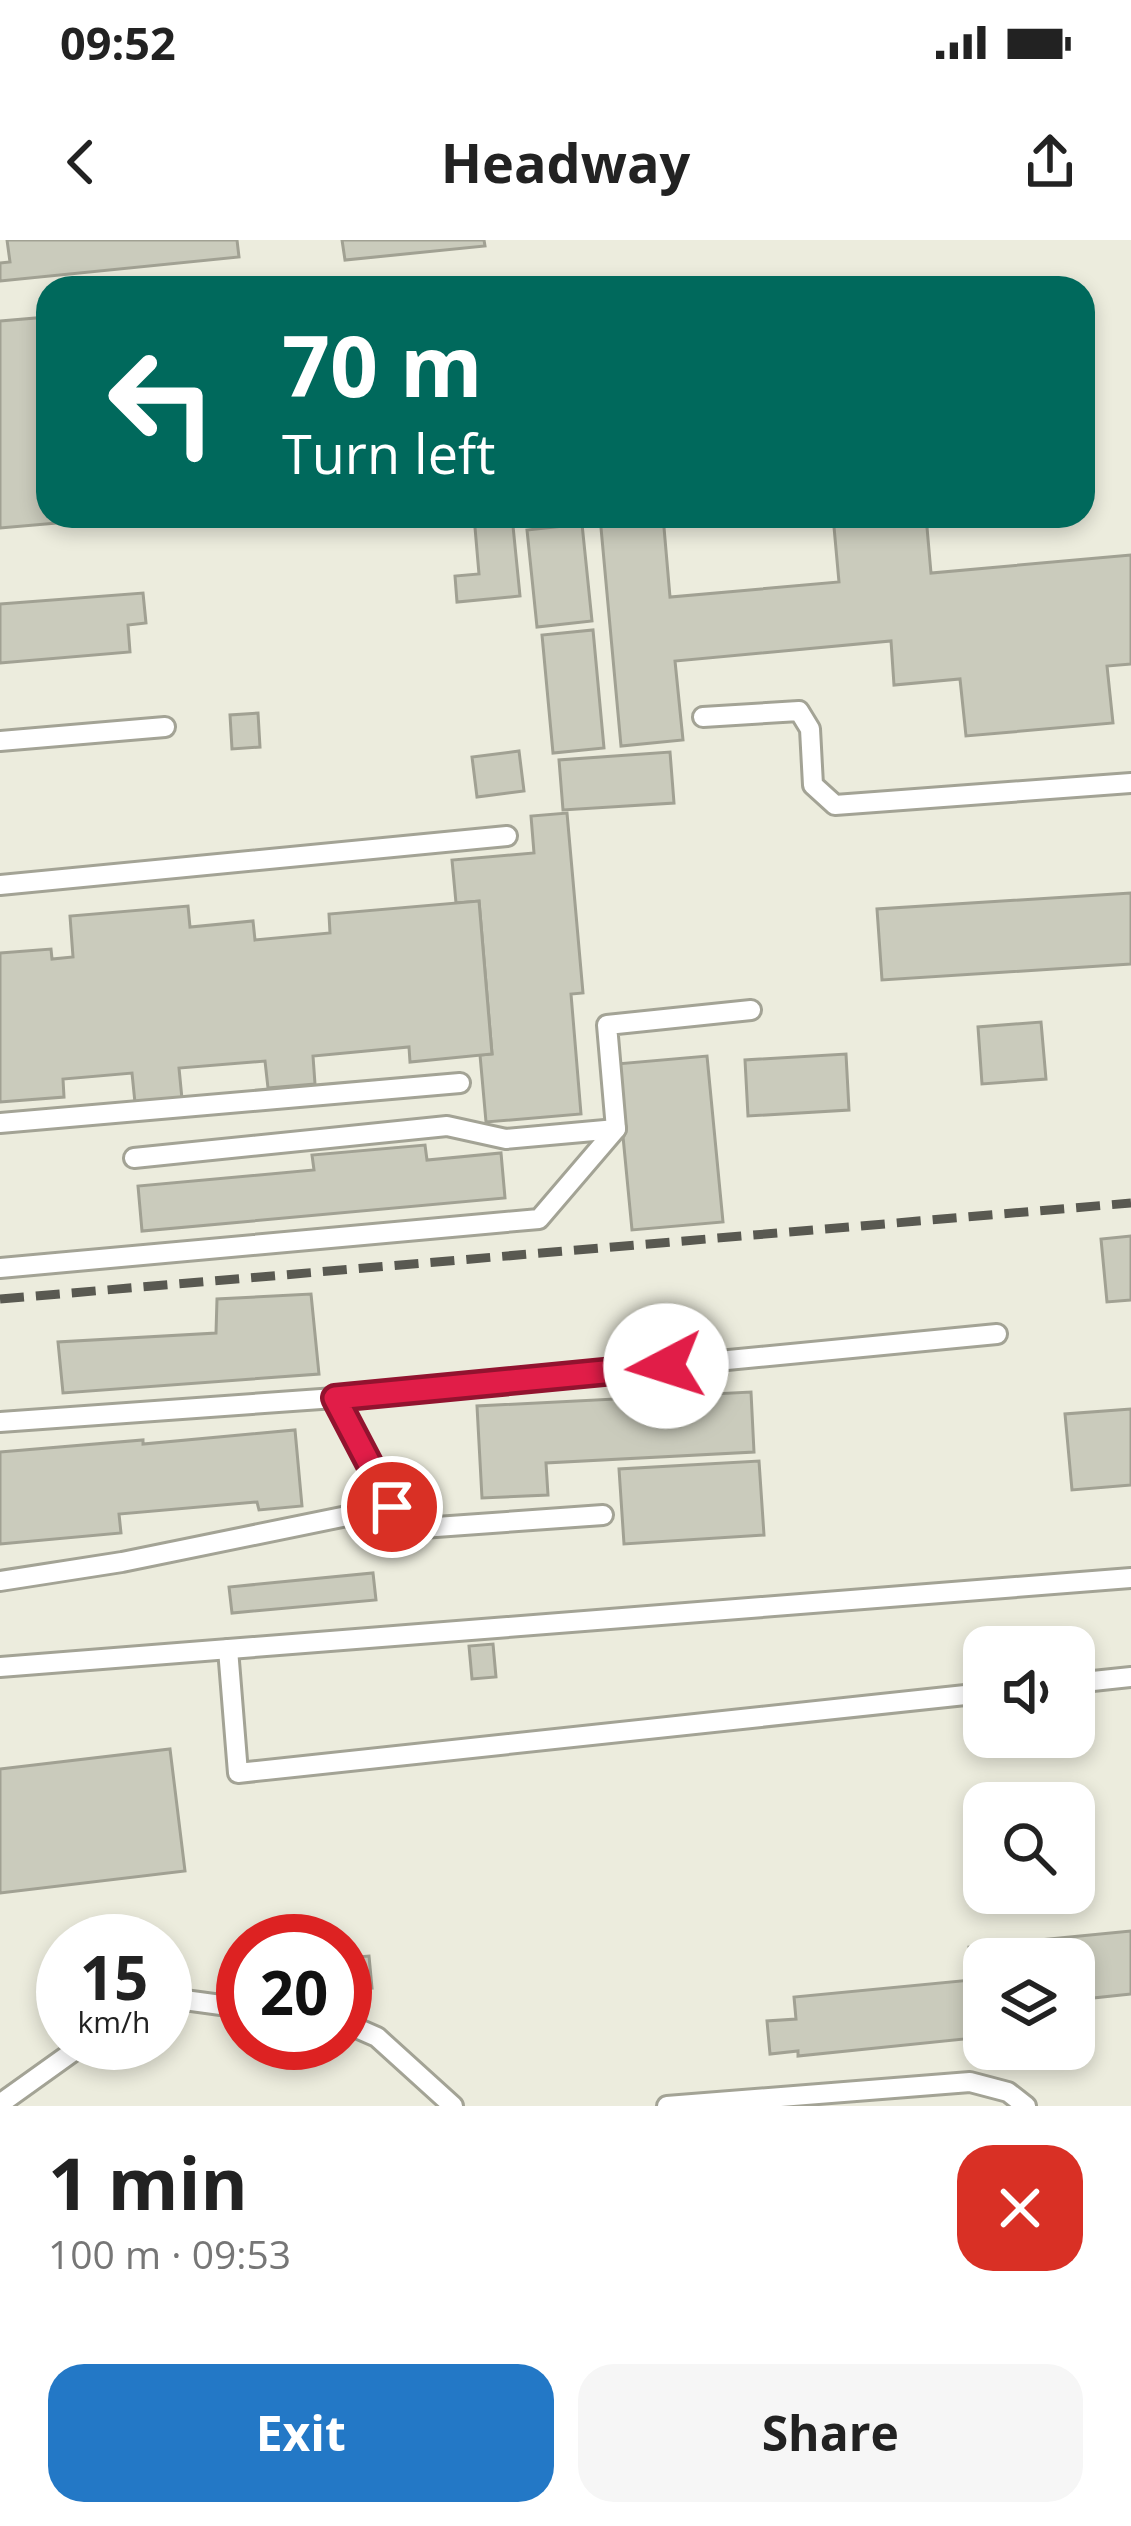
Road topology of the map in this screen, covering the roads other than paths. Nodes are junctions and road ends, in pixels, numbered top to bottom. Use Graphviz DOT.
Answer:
graph roads {
  1 [pos="703,717"];
  2 [pos="165,727"];
  3 [pos="0,741"];
  4 [pos="1131,783"];
  5 [pos="507,836"];
  6 [pos="0,885"];
  7 [pos="751,1010"];
  8 [pos="460,1083"];
  9 [pos="0,1124"];
  10 [pos="616,1130"];
  11 [pos="134,1158"];
  12 [pos="0,1268"];
  13 [pos="997,1334"];
  14 [pos="335,1398"];
  15 [pos="0,1422"];
  16 [pos="392,1507"];
  17 [pos="603,1514"];
  18 [pos="1131,1578"];
  19 [pos="0,1581"];
  20 [pos="228,1649"];
  21 [pos="0,1667"];
  22 [pos="1131,1677"];
  23 [pos="1095,1681"];
  24 [pos="963,1695"];
  25 [pos="372,2035"];
  26 [pos="47,2070"];
  27 [pos="4,2101"];
  28 [pos="453,2106"];
  29 [pos="667,2106"];
  30 [pos="1026,2106"];
  1 -- 4 [label="lane"];
  2 -- 3 [label="lane"];
  5 -- 6 [label="lane"];
  7 -- 10 [label="lane"];
  8 -- 9 [label="lane"];
  10 -- 11 [label="lane"];
  10 -- 12 [label="lane"];
  13 -- 14 [label="lane"];
  14 -- 15 [label="lane"];
  14 -- 16 [label="lane"];
  16 -- 17 [label="lane"];
  16 -- 19 [label="lane"];
  18 -- 20 [label="lane"];
  20 -- 21 [label="lane"];
  20 -- 24 [label="lane"];
  22 -- 23 [label="lane"];
  25 -- 28 [label="lane"];
  26 -- 27 [label="lane"];
  29 -- 30 [label="lane"];
}
